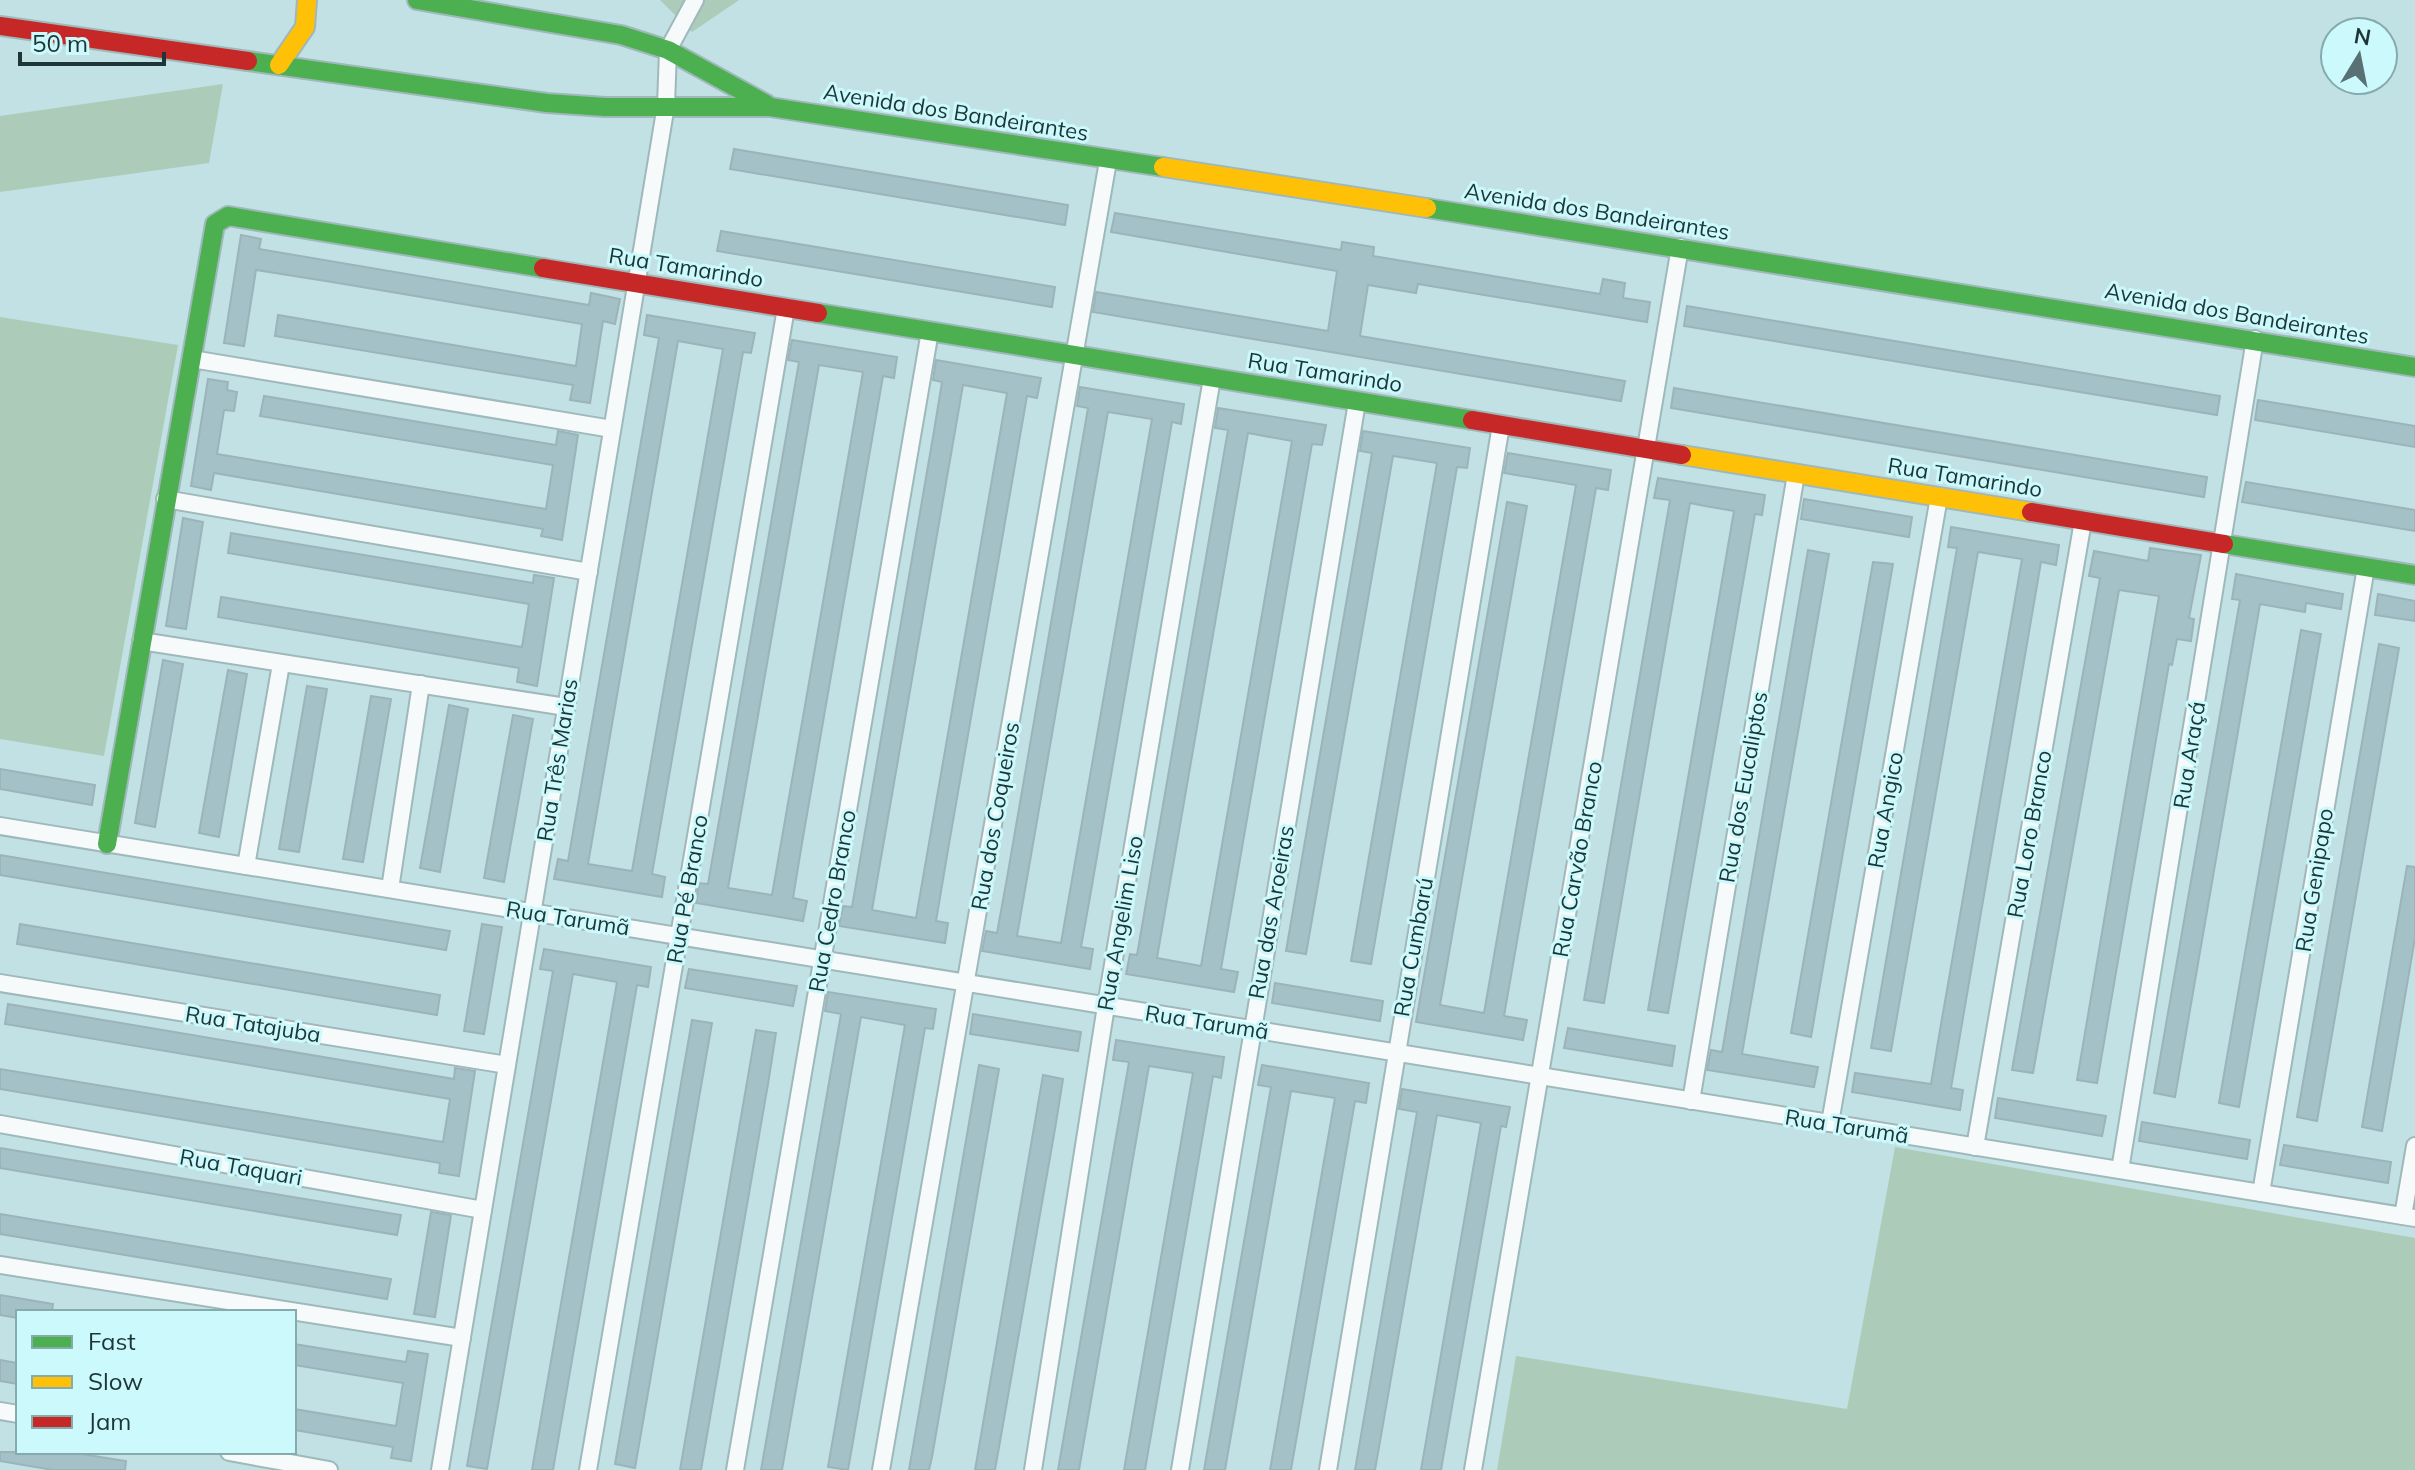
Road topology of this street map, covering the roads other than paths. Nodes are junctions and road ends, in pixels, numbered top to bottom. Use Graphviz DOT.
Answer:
graph roads {
  1 [pos="307,0"];
  2 [pos="417,0"];
  3 [pos="695,0"];
  4 [pos="479,5"];
  5 [pos="0,26"];
  6 [pos="668,50"];
  7 [pos="279,65"];
  8 [pos="666,105"];
  9 [pos="770,107"];
  10 [pos="1108,161"];
  11 [pos="1680,247"];
  12 [pos="636,283"];
  13 [pos="786,308"];
  14 [pos="930,331"];
  15 [pos="2255,339"];
  16 [pos="1073,355"];
  17 [pos="192,359"];
  18 [pos="2415,367"];
  19 [pos="1212,378"];
  20 [pos="1357,402"];
  21 [pos="1501,425"];
  22 [pos="612,429"];
  23 [pos="1647,449"];
  24 [pos="1796,474"];
  25 [pos="1939,497"];
  26 [pos="165,499"];
  27 [pos="2083,521"];
  28 [pos="2224,544"];
  29 [pos="2366,567"];
  30 [pos="589,572"];
  31 [pos="2415,575"];
  32 [pos="141,641"];
  33 [pos="281,664"];
  34 [pos="421,684"];
  35 [pos="566,707"];
  36 [pos="0,826"];
  37 [pos="107,844"];
  38 [pos="246,866"];
  39 [pos="390,889"];
  40 [pos="532,913"];
  41 [pos="679,936"];
  42 [pos="822,960"];
  43 [pos="0,983"];
  44 [pos="966,983"];
  45 [pos="1106,1006"];
  46 [pos="1251,1029"];
  47 [pos="1395,1052"];
  48 [pos="507,1065"];
  49 [pos="1539,1076"];
  50 [pos="1691,1101"];
  51 [pos="1830,1123"];
  52 [pos="0,1124"];
  53 [pos="2415,1146"];
  54 [pos="1975,1147"];
  55 [pos="2120,1170"];
  56 [pos="2261,1193"];
  57 [pos="483,1210"];
  58 [pos="2409,1217"];
  59 [pos="0,1265"];
  60 [pos="285,1310"];
  61 [pos="296,1312"];
  62 [pos="462,1338"];
  63 [pos="240,1454"];
  64 [pos="329,1470"];
  65 [pos="440,1470"];
  66 [pos="588,1470"];
  67 [pos="735,1470"];
  68 [pos="881,1470"];
  69 [pos="1033,1470"];
  70 [pos="1180,1470"];
  71 [pos="1328,1470"];
  72 [pos="1473,1470"];
  1 -- 7 [label="street"];
  2 -- 4 [label="street, Avenida dos Bandeirantes"];
  3 -- 6 [label="street"];
  4 -- 6 [label="street, Avenida dos Bandeirantes"];
  5 -- 7 [label="street, Avenida dos Bandeirantes"];
  6 -- 8 [label="street, Rua Três Marias"];
  6 -- 9 [label="street, Avenida dos Bandeirantes"];
  7 -- 8 [label="street, Avenida dos Bandeirantes"];
  8 -- 9 [label="street, Avenida dos Bandeirantes"];
  8 -- 12 [label="street, Rua Três Marias"];
  9 -- 10 [label="street, Avenida dos Bandeirantes"];
  10 -- 11 [label="street, Avenida dos Bandeirantes"];
  10 -- 16 [label="street, Rua dos Coqueiros"];
  11 -- 15 [label="street, Avenida dos Bandeirantes"];
  11 -- 23 [label="street, Rua Carvão Branco"];
  12 -- 13 [label="street, Rua Tamarindo"];
  12 -- 17 [label="street, Rua Tamarindo"];
  12 -- 22 [label="street, Rua Três Marias"];
  13 -- 14 [label="street, Rua Tamarindo"];
  13 -- 41 [label="street, Rua Pé Branco"];
  14 -- 16 [label="street, Rua Tamarindo"];
  14 -- 42 [label="street, Rua Cedro Branco"];
  15 -- 18 [label="street, Avenida dos Bandeirantes"];
  15 -- 28 [label="street, Rua Araçá"];
  16 -- 19 [label="street, Rua Tamarindo"];
  16 -- 44 [label="street, Rua dos Coqueiros"];
  17 -- 22 [label="street"];
  17 -- 26 [label="street"];
  19 -- 20 [label="street, Rua Tamarindo"];
  19 -- 45 [label="street, Rua Angelim Liso"];
  20 -- 21 [label="street, Rua Tamarindo"];
  20 -- 46 [label="street, Rua das Aroeiras"];
  21 -- 23 [label="street, Rua Tamarindo"];
  21 -- 47 [label="street, Rua Cumbarú"];
  22 -- 30 [label="street, Rua Três Marias"];
  23 -- 24 [label="street, Rua Tamarindo"];
  23 -- 49 [label="street, Rua Carvão Branco"];
  24 -- 25 [label="street, Rua Tamarindo"];
  24 -- 50 [label="street, Rua dos Eucaliptos"];
  25 -- 27 [label="street, Rua Tamarindo"];
  25 -- 51 [label="street, Rua Angico"];
  26 -- 30 [label="street"];
  26 -- 32 [label="street"];
  27 -- 28 [label="street, Rua Tamarindo"];
  27 -- 54 [label="street, Rua Loro Branco"];
  28 -- 29 [label="street, Rua Tamarindo"];
  28 -- 55 [label="street, Rua Araçá"];
  29 -- 31 [label="street, Rua Tamarindo"];
  29 -- 56 [label="street, Rua Genipapo"];
  30 -- 35 [label="street, Rua Três Marias"];
  32 -- 33 [label="street"];
  32 -- 37 [label="street"];
  33 -- 34 [label="street"];
  33 -- 38 [label="street"];
  34 -- 35 [label="street"];
  34 -- 39 [label="street"];
  35 -- 40 [label="street, Rua Três Marias"];
  36 -- 37 [label="street, Rua Tarumã"];
  37 -- 38 [label="street, Rua Tarumã"];
  38 -- 39 [label="street, Rua Tarumã"];
  39 -- 40 [label="street, Rua Tarumã"];
  40 -- 41 [label="street, Rua Tarumã"];
  40 -- 48 [label="street, Rua Três Marias"];
  41 -- 42 [label="street, Rua Tarumã"];
  41 -- 66 [label="street, Rua Pé Branco"];
  42 -- 44 [label="street, Rua Tarumã"];
  42 -- 67 [label="street, Rua Cedro Branco"];
  43 -- 48 [label="street, Rua Tatajuba"];
  44 -- 45 [label="street, Rua Tarumã"];
  44 -- 68 [label="street, Rua dos Coqueiros"];
  45 -- 46 [label="street, Rua Tarumã"];
  45 -- 69 [label="street, Rua Angelim Liso"];
  46 -- 47 [label="street, Rua Tarumã"];
  46 -- 70 [label="street, Rua das Aroeiras"];
  47 -- 49 [label="street, Rua Tarumã"];
  47 -- 71 [label="street, Rua Cumbarú"];
  48 -- 57 [label="street, Rua Três Marias"];
  49 -- 50 [label="street, Rua Tarumã"];
  49 -- 72 [label="street, Rua Carvão Branco"];
  50 -- 51 [label="street, Rua Tarumã"];
  51 -- 54 [label="street, Rua Tarumã"];
  52 -- 57 [label="street, Rua Taquari"];
  53 -- 58 [label="street"];
  54 -- 55 [label="street, Rua Tarumã"];
  55 -- 56 [label="street, Rua Tarumã"];
  56 -- 58 [label="street, Rua Tarumã"];
  57 -- 62 [label="street, Rua Três Marias"];
  59 -- 60 [label="street"];
  61 -- 62 [label="street"];
  62 -- 65 [label="street, Rua Três Marias"];
  63 -- 64 [label="street"];
}
